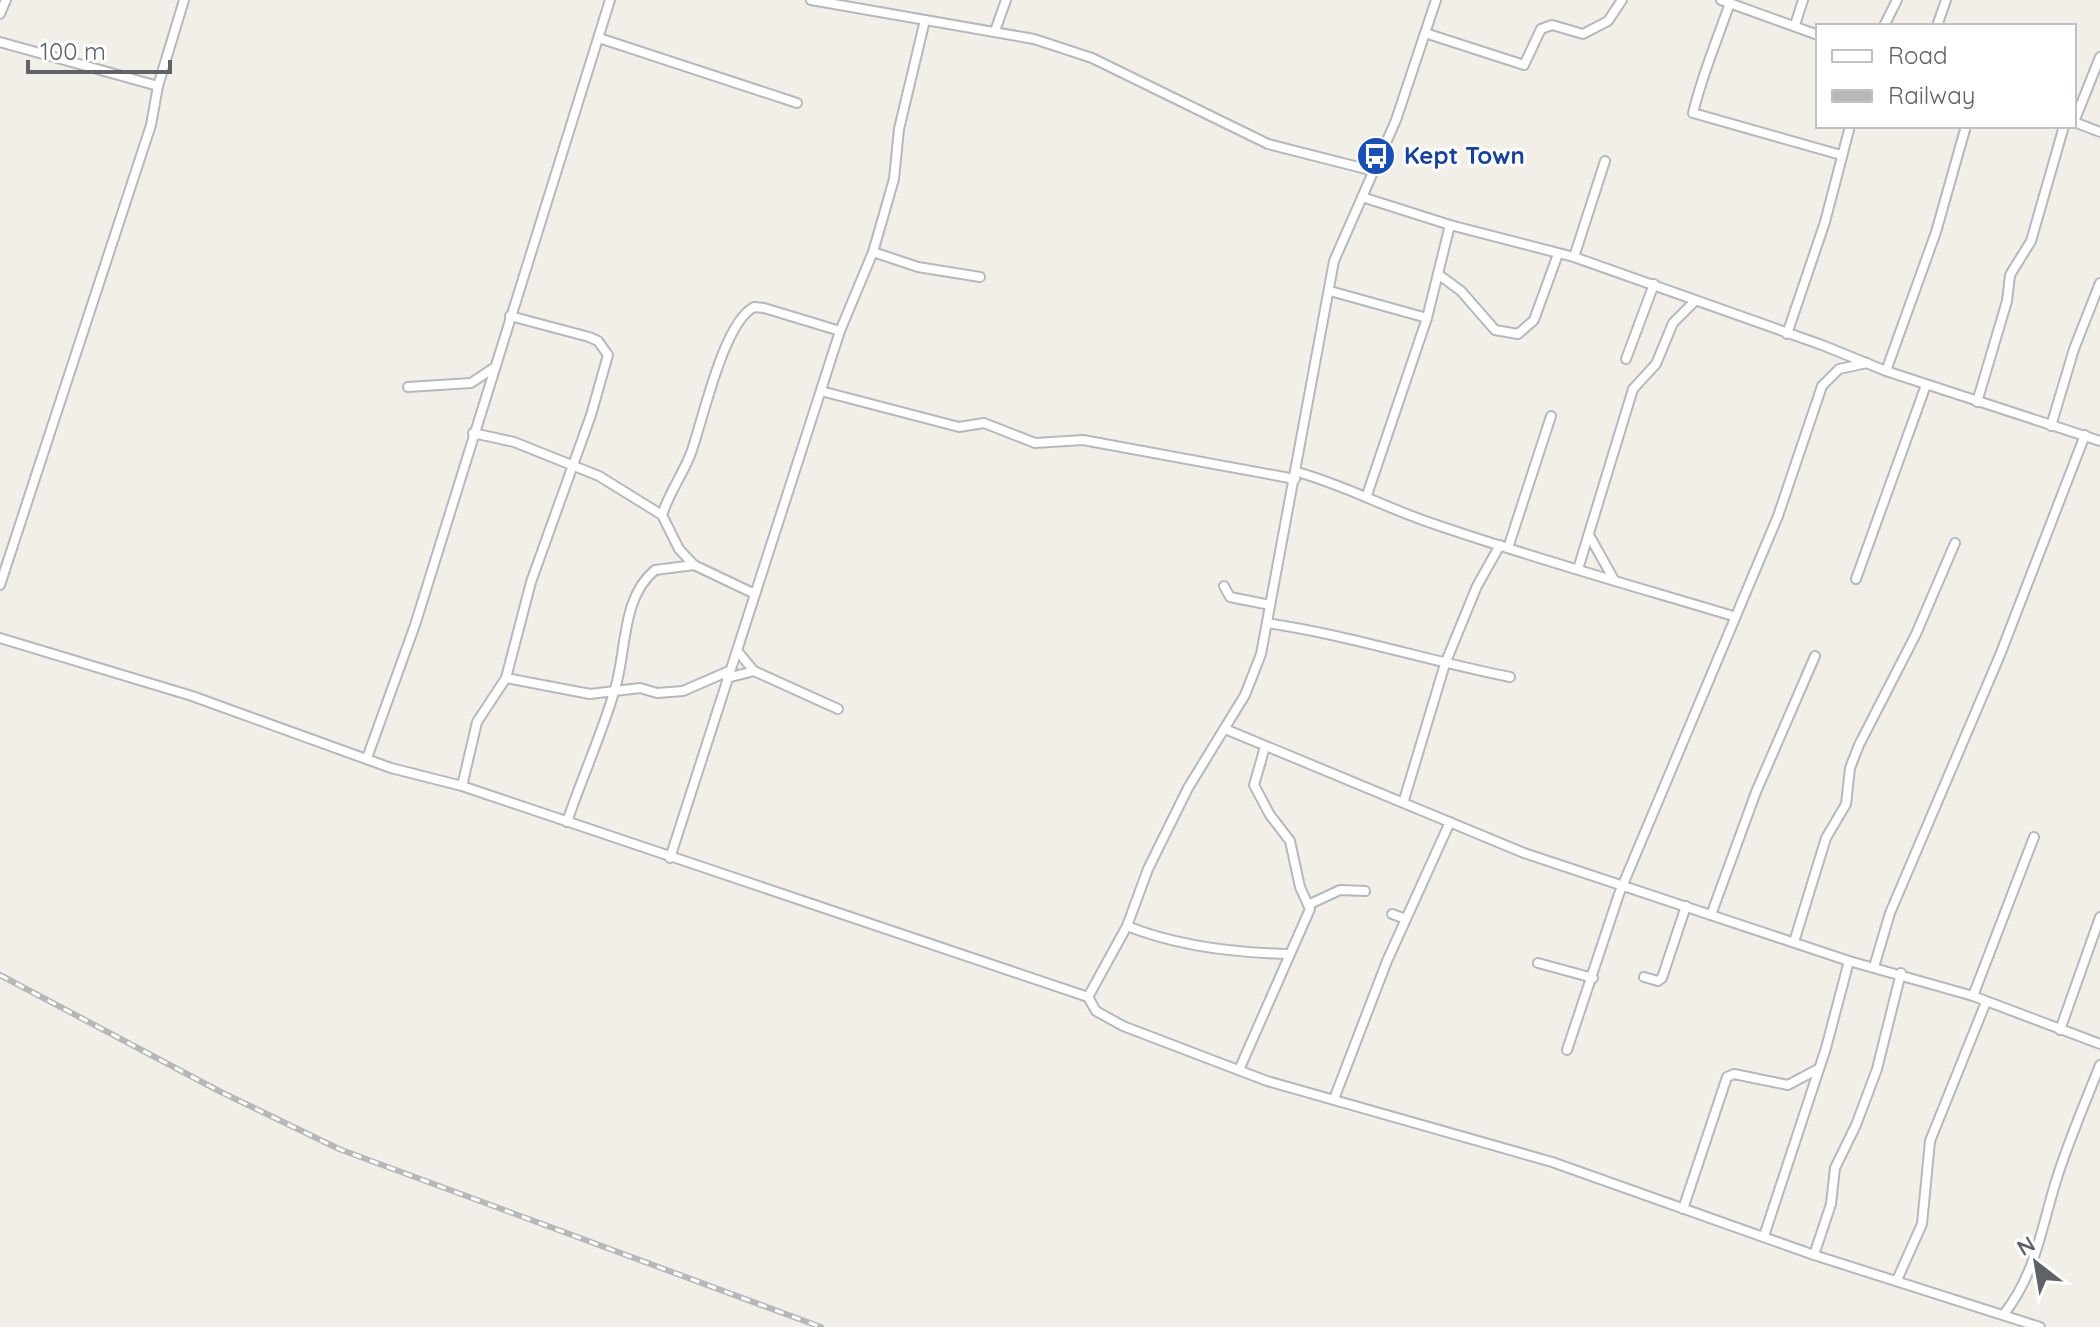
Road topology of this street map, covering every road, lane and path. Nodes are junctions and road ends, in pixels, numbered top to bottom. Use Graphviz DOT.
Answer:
graph roads {
  1 [pos="6,0"];
  2 [pos="184,0"];
  3 [pos="610,0"];
  4 [pos="1006,0"];
  5 [pos="1436,0"];
  6 [pos="1622,0"];
  7 [pos="1803,0"];
  8 [pos="1897,0"];
  9 [pos="1946,0"];
  10 [pos="815,1"];
  11 [pos="1726,2"];
  12 [pos="0,14"];
  13 [pos="925,20"];
  14 [pos="1885,24"];
  15 [pos="1938,24"];
  16 [pos="1795,25"];
  17 [pos="995,31"];
  18 [pos="1425,33"];
  19 [pos="1816,34"];
  20 [pos="599,38"];
  21 [pos="0,42"];
  22 [pos="2100,57"];
  23 [pos="158,86"];
  24 [pos="797,103"];
  25 [pos="2076,117"];
  26 [pos="2076,123"];
  27 [pos="1849,128"];
  28 [pos="1965,128"];
  29 [pos="2063,128"];
  30 [pos="2100,132"];
  31 [pos="1841,155"];
  32 [pos="1605,161"];
  33 [pos="1374,171"];
  34 [pos="1362,197"];
  35 [pos="1450,225"];
  36 [pos="873,252"];
  37 [pos="1558,254"];
  38 [pos="1574,257"];
  39 [pos="1438,274"];
  40 [pos="980,277"];
  41 [pos="2100,283"];
  42 [pos="1654,284"];
  43 [pos="1330,291"];
  44 [pos="1695,301"];
  45 [pos="510,316"];
  46 [pos="1427,318"];
  47 [pos="840,331"];
  48 [pos="1787,334"];
  49 [pos="1626,359"];
  50 [pos="1868,363"];
  51 [pos="495,366"];
  52 [pos="1886,371"];
  53 [pos="1926,385"];
  54 [pos="408,387"];
  55 [pos="821,391"];
  56 [pos="1977,402"];
  57 [pos="1551,416"];
  58 [pos="2051,426"];
  59 [pos="473,433"];
  60 [pos="2085,435"];
  61 [pos="2100,441"];
  62 [pos="574,465"];
  63 [pos="1296,475"];
  64 [pos="1367,495"];
  65 [pos="662,515"];
  66 [pos="1589,535"];
  67 [pos="1955,543"];
  68 [pos="1504,546"];
  69 [pos="694,565"];
  70 [pos="1578,569"];
  71 [pos="1613,579"];
  72 [pos="1856,579"];
  73 [pos="0,585"];
  74 [pos="1224,586"];
  75 [pos="755,594"];
  76 [pos="1270,605"];
  77 [pos="1733,616"];
  78 [pos="1267,623"];
  79 [pos="0,638"];
  80 [pos="739,653"];
  81 [pos="1815,656"];
  82 [pos="1445,664"];
  83 [pos="754,671"];
  84 [pos="730,674"];
  85 [pos="1510,677"];
  86 [pos="506,678"];
  87 [pos="615,690"];
  88 [pos="838,709"];
  89 [pos="1225,729"];
  90 [pos="1265,747"];
  91 [pos="367,758"];
  92 [pos="462,786"];
  93 [pos="1404,800"];
  94 [pos="567,822"];
  95 [pos="1450,822"];
  96 [pos="2034,837"];
  97 [pos="670,858"];
  98 [pos="1623,885"];
  99 [pos="1365,891"];
  100 [pos="1310,904"];
  101 [pos="1686,906"];
  102 [pos="1392,914"];
  103 [pos="1711,915"];
  104 [pos="2100,917"];
  105 [pos="1406,919"];
  106 [pos="1127,926"];
  107 [pos="1794,942"];
  108 [pos="1290,954"];
  109 [pos="1849,961"];
  110 [pos="1538,963"];
  111 [pos="1874,967"];
  112 [pos="1901,973"];
  113 [pos="1644,977"];
  114 [pos="1593,978"];
  115 [pos="1973,996"];
  116 [pos="1088,997"];
  117 [pos="1986,1002"];
  118 [pos="2060,1030"];
  119 [pos="2100,1044"];
  120 [pos="1567,1050"];
  121 [pos="2100,1065"];
  122 [pos="1818,1068"];
  123 [pos="1239,1070"];
  124 [pos="1334,1099"];
  125 [pos="1683,1209"];
  126 [pos="1764,1236"];
  127 [pos="1814,1255"];
  128 [pos="1897,1280"];
  129 [pos="2004,1314"];
  130 [pos="2040,1327"];
  1 -- 12 [label="street"];
  2 -- 23 [label="street"];
  3 -- 20 [label="street"];
  4 -- 17 [label="street"];
  5 -- 18 [label="street"];
  6 -- 18 [label="street"];
  7 -- 16 [label="street"];
  8 -- 14 [label="street"];
  9 -- 15 [label="street"];
  10 -- 13 [label="street"];
  11 -- 16 [label="street"];
  11 -- 31 [label="street"];
  13 -- 17 [label="street"];
  13 -- 36 [label="street"];
  16 -- 19 [label="street"];
  17 -- 33 [label="street"];
  18 -- 33 [label="street"];
  20 -- 24 [label="street"];
  20 -- 45 [label="street"];
  21 -- 23 [label="street"];
  22 -- 25 [label="street"];
  23 -- 73 [label="street"];
  26 -- 30 [label="street"];
  27 -- 31 [label="street"];
  28 -- 52 [label="street"];
  29 -- 56 [label="street"];
  31 -- 48 [label="street"];
  32 -- 38 [label="street"];
  33 -- 34 [label="street"];
  34 -- 35 [label="street"];
  34 -- 43 [label="street"];
  35 -- 37 [label="street"];
  35 -- 39 [label="street"];
  36 -- 40 [label="street"];
  36 -- 47 [label="street"];
  37 -- 38 [label="street"];
  37 -- 39 [label="street"];
  38 -- 42 [label="street"];
  39 -- 46 [label="street"];
  41 -- 58 [label="street"];
  42 -- 44 [label="street"];
  42 -- 49 [label="street"];
  43 -- 46 [label="street"];
  43 -- 63 [label="street"];
  44 -- 48 [label="street"];
  44 -- 66 [label="street"];
  45 -- 51 [label="street"];
  45 -- 62 [label="street"];
  46 -- 64 [label="street"];
  47 -- 55 [label="street"];
  47 -- 65 [label="street"];
  48 -- 50 [label="street"];
  50 -- 52 [label="street"];
  50 -- 77 [label="street"];
  51 -- 54 [label="street"];
  51 -- 59 [label="street"];
  52 -- 53 [label="street"];
  53 -- 56 [label="street"];
  53 -- 72 [label="street"];
  55 -- 63 [label="street"];
  55 -- 75 [label="street"];
  56 -- 58 [label="street"];
  57 -- 68 [label="street"];
  58 -- 60 [label="street"];
  59 -- 62 [label="street"];
  59 -- 91 [label="street"];
  60 -- 61 [label="street"];
  60 -- 111 [label="street"];
  62 -- 65 [label="street"];
  62 -- 86 [label="street"];
  63 -- 64 [label="street"];
  63 -- 76 [label="street"];
  64 -- 68 [label="street"];
  65 -- 69 [label="street"];
  66 -- 70 [label="street"];
  66 -- 71 [label="street"];
  67 -- 107 [label="street"];
  68 -- 70 [label="street"];
  68 -- 82 [label="street"];
  69 -- 75 [label="street"];
  69 -- 87 [label="street"];
  70 -- 71 [label="street"];
  71 -- 77 [label="street"];
  74 -- 76 [label="street"];
  75 -- 80 [label="street"];
  76 -- 78 [label="street"];
  77 -- 98 [label="street"];
  78 -- 82 [label="street"];
  78 -- 89 [label="street"];
  79 -- 91 [label="street"];
  80 -- 83 [label="street"];
  80 -- 84 [label="street"];
  81 -- 103 [label="street"];
  82 -- 85 [label="street"];
  82 -- 93 [label="street"];
  83 -- 84 [label="street"];
  83 -- 88 [label="street"];
  84 -- 87 [label="street"];
  84 -- 97 [label="street"];
  86 -- 87 [label="street"];
  86 -- 92 [label="street"];
  87 -- 94 [label="street"];
  89 -- 90 [label="street"];
  89 -- 106 [label="street"];
  90 -- 93 [label="street"];
  90 -- 100 [label="street"];
  91 -- 92 [label="street"];
  92 -- 94 [label="street"];
  93 -- 95 [label="street"];
  94 -- 97 [label="street"];
  95 -- 98 [label="street"];
  95 -- 105 [label="street"];
  96 -- 115 [label="street"];
  97 -- 116 [label="street"];
  98 -- 101 [label="street"];
  98 -- 114 [label="street"];
  99 -- 100 [label="street"];
  100 -- 108 [label="street"];
  101 -- 103 [label="street"];
  101 -- 113 [label="street"];
  102 -- 105 [label="street"];
  103 -- 107 [label="street"];
  104 -- 118 [label="street"];
  105 -- 124 [label="street"];
  106 -- 108 [label="street"];
  106 -- 116 [label="street"];
  107 -- 109 [label="street"];
  108 -- 123 [label="street"];
  109 -- 111 [label="street"];
  109 -- 122 [label="street"];
  110 -- 114 [label="street"];
  111 -- 112 [label="street"];
  112 -- 115 [label="street"];
  112 -- 127 [label="street"];
  114 -- 120 [label="street"];
  115 -- 117 [label="street"];
  116 -- 123 [label="street"];
  117 -- 118 [label="street"];
  117 -- 128 [label="street"];
  118 -- 119 [label="street"];
  121 -- 129 [label="street"];
  122 -- 125 [label="street"];
  122 -- 126 [label="street"];
  123 -- 124 [label="street"];
  124 -- 125 [label="street"];
  125 -- 126 [label="street"];
  126 -- 127 [label="street"];
  127 -- 128 [label="street"];
  128 -- 129 [label="street"];
  129 -- 130 [label="street"];
}
